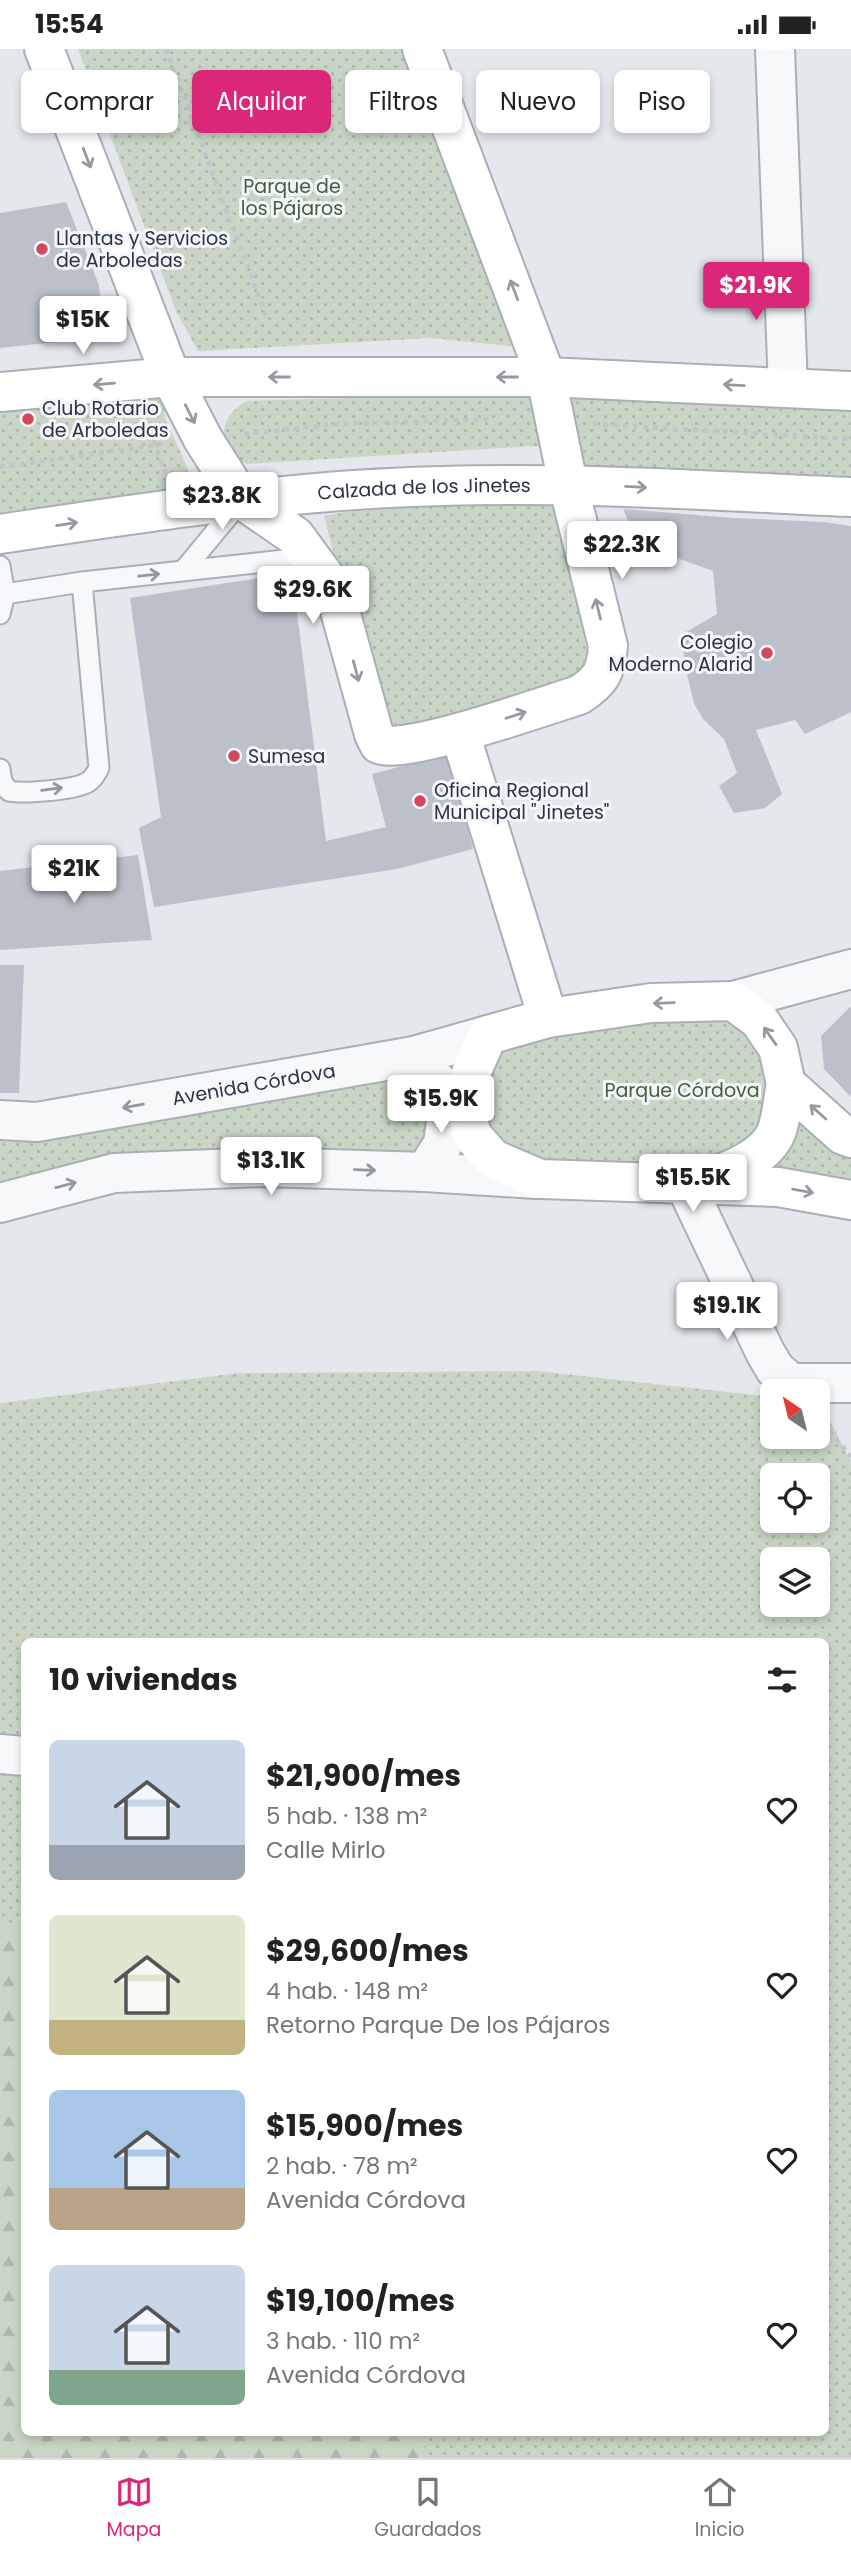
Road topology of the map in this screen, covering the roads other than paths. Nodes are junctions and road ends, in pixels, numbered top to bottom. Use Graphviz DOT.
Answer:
graph roads {
  1 [pos="44,49"];
  2 [pos="422,49"];
  3 [pos="775,49"];
  4 [pos="172,377"];
  5 [pos="546,377"];
  6 [pos="788,388"];
  7 [pos="851,391"];
  8 [pos="0,392"];
  9 [pos="568,484"];
  10 [pos="851,497"];
  11 [pos="242,499"];
  12 [pos="0,534"];
  13 [pos="311,557"];
  14 [pos="0,566"];
  15 [pos="183,571"];
  16 [pos="82,582"];
  17 [pos="5,594"];
  18 [pos="0,614"];
  19 [pos="460,733"];
  20 [pos="0,769"];
  21 [pos="851,969"];
  22 [pos="733,1001"];
  23 [pos="548,1018"];
  24 [pos="488,1035"];
  25 [pos="414,1056"];
  26 [pos="786,1084"];
  27 [pos="0,1120"];
  28 [pos="851,1138"];
  29 [pos="425,1172"];
  30 [pos="540,1179"];
  31 [pos="685,1184"];
  32 [pos="851,1200"];
  33 [pos="0,1203"];
  34 [pos="851,1383"];
  35 [pos="0,1754"];
  36 [pos="21,1756"];
  1 -- 4 [label="main road, one-way"];
  5 -- 2 [label="main road, one-way"];
  3 -- 6 [label="street"];
  5 -- 4 [label="main road, one-way"];
  4 -- 8 [label="main road, one-way"];
  4 -- 11 [label="main road, one-way"];
  6 -- 5 [label="main road, one-way"];
  5 -- 9 [label="main road"];
  6 -- 7 [label="main road"];
  9 -- 10 [label="main road, Calzada de los Jinetes, one-way"];
  9 -- 11 [label="main road, Calzada de los Jinetes"];
  19 -- 9 [label="main road, one-way"];
  12 -- 11 [label="main road, Calzada de los Jinetes, one-way"];
  11 -- 13 [label="main road"];
  11 -- 15 [label="lane"];
  13 -- 15 [label="lane"];
  13 -- 19 [label="main road, one-way"];
  14 -- 17 [label="lane"];
  16 -- 15 [label="lane, one-way"];
  16 -- 17 [label="lane"];
  20 -- 16 [label="lane, one-way"];
  17 -- 18 [label="lane"];
  19 -- 23 [label="main road"];
  21 -- 22 [label="street"];
  22 -- 23 [label="main road, Avenida Córdova, one-way"];
  26 -- 22 [label="main road, one-way"];
  23 -- 24 [label="main road, Avenida Córdova"];
  24 -- 25 [label="street, Avenida Córdova"];
  24 -- 30 [label="main road"];
  25 -- 27 [label="street, Avenida Córdova, one-way"];
  25 -- 29 [label="street"];
  28 -- 26 [label="main road, one-way"];
  26 -- 31 [label="main road"];
  29 -- 30 [label="street"];
  33 -- 29 [label="street, one-way"];
  30 -- 31 [label="main road"];
  31 -- 32 [label="main road, one-way"];
  31 -- 34 [label="street"];
  35 -- 36 [label="street"];
}
